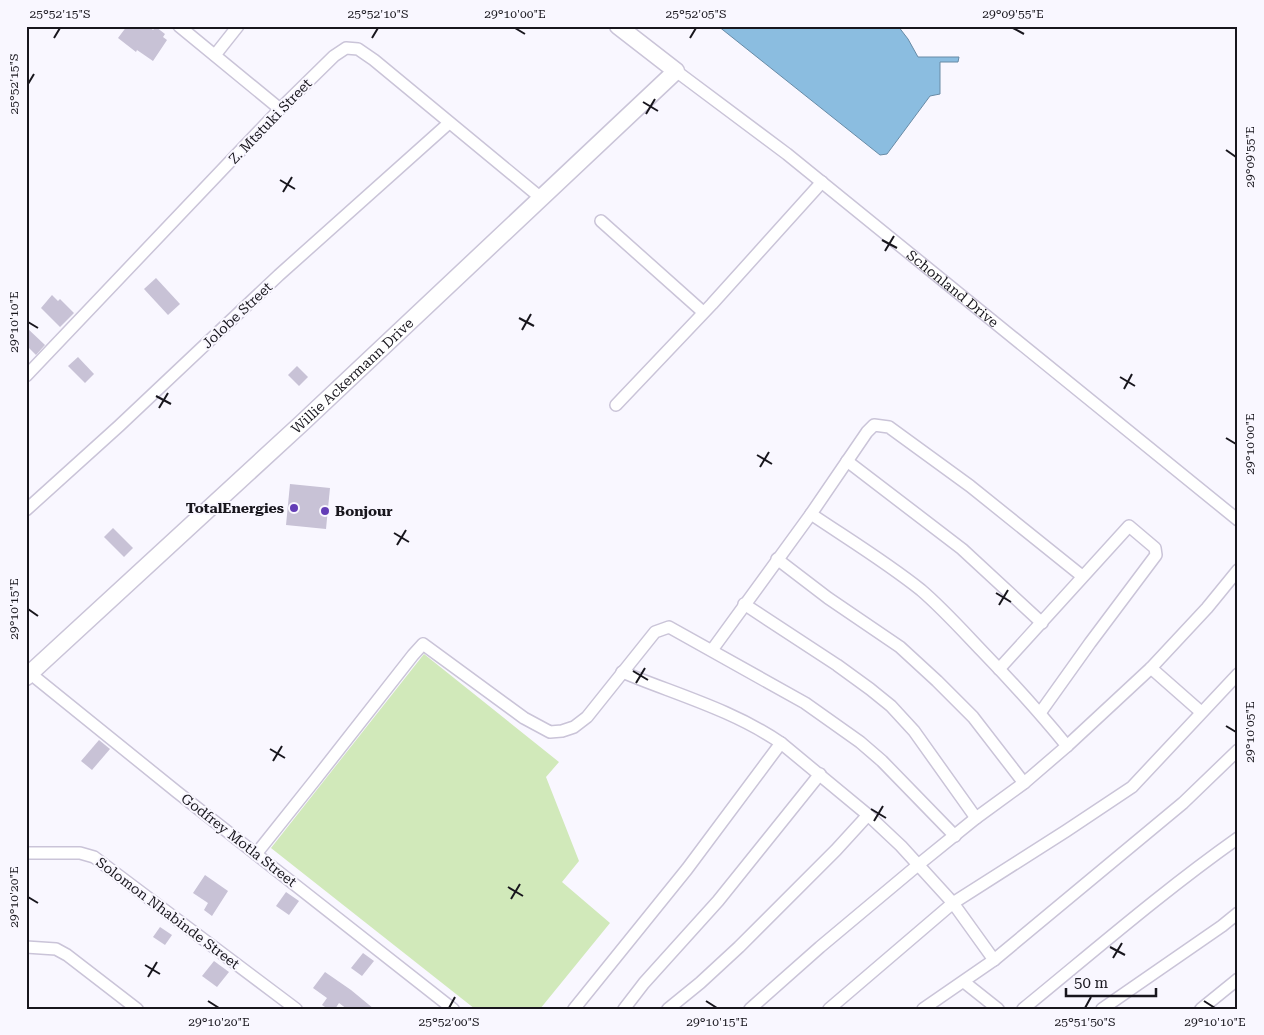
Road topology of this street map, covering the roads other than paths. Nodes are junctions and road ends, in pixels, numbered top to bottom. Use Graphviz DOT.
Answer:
graph roads {
  1 [pos="179,26"];
  2 [pos="238,26"];
  3 [pos="618,26"];
  4 [pos="215,56"];
  5 [pos="676,71"];
  6 [pos="280,108"];
  7 [pos="450,123"];
  8 [pos="822,182"];
  9 [pos="541,198"];
  10 [pos="600,221"];
  11 [pos="702,312"];
  12 [pos="26,376"];
  13 [pos="616,405"];
  14 [pos="847,462"];
  15 [pos="26,510"];
  16 [pos="811,514"];
  17 [pos="1238,520"];
  18 [pos="777,560"];
  19 [pos="1238,570"];
  20 [pos="1082,576"];
  21 [pos="744,604"];
  22 [pos="1042,623"];
  23 [pos="712,650"];
  24 [pos="1151,668"];
  25 [pos="999,669"];
  26 [pos="622,672"];
  27 [pos="28,673"];
  28 [pos="1238,674"];
  29 [pos="1201,712"];
  30 [pos="1040,714"];
  31 [pos="781,743"];
  32 [pos="1067,746"];
  33 [pos="1238,750"];
  34 [pos="820,774"];
  35 [pos="1024,783"];
  36 [pos="868,815"];
  37 [pos="976,818"];
  38 [pos="955,836"];
  39 [pos="1238,838"];
  40 [pos="26,853"];
  41 [pos="256,854"];
  42 [pos="918,866"];
  43 [pos="953,903"];
  44 [pos="1238,913"];
  45 [pos="26,947"];
  46 [pos="994,960"];
  47 [pos="1238,979"];
  48 [pos="964,982"];
  49 [pos="137,1009"];
  50 [pos="296,1009"];
  51 [pos="454,1009"];
  52 [pos="574,1009"];
  53 [pos="624,1009"];
  54 [pos="668,1009"];
  55 [pos="750,1009"];
  56 [pos="829,1009"];
  57 [pos="923,1009"];
  58 [pos="998,1009"];
  59 [pos="1024,1009"];
  60 [pos="1102,1009"];
  61 [pos="1201,1009"];
  1 -- 4 [label="street"];
  2 -- 4 [label="street"];
  3 -- 5 [label="street, Schonland Drive"];
  4 -- 6 [label="street"];
  5 -- 8 [label="street, Schonland Drive"];
  5 -- 9 [label="street, Willie Ackermann Drive"];
  6 -- 7 [label="street, Z. Mtstuki Street"];
  6 -- 12 [label="street, Z. Mtstuki Street"];
  7 -- 9 [label="street, Z. Mtstuki Street"];
  7 -- 15 [label="street, Jolobe Street"];
  8 -- 11 [label="street"];
  8 -- 17 [label="street, Schonland Drive"];
  9 -- 27 [label="street, Willie Ackermann Drive"];
  10 -- 11 [label="street"];
  11 -- 13 [label="street"];
  14 -- 16 [label="street"];
  14 -- 20 [label="street"];
  14 -- 22 [label="street"];
  16 -- 18 [label="street"];
  16 -- 25 [label="street"];
  18 -- 21 [label="street"];
  18 -- 35 [label="street"];
  19 -- 24 [label="street"];
  20 -- 22 [label="street"];
  20 -- 30 [label="street"];
  21 -- 23 [label="street"];
  21 -- 37 [label="street"];
  22 -- 25 [label="street"];
  23 -- 26 [label="street"];
  23 -- 38 [label="street"];
  24 -- 29 [label="street"];
  24 -- 32 [label="street"];
  25 -- 30 [label="street"];
  26 -- 31 [label="street"];
  26 -- 41 [label="street"];
  27 -- 41 [label="street, Godfrey Motla Street"];
  28 -- 29 [label="street"];
  29 -- 43 [label="street"];
  30 -- 32 [label="street"];
  31 -- 34 [label="street"];
  31 -- 52 [label="street"];
  32 -- 35 [label="street"];
  33 -- 46 [label="street"];
  34 -- 36 [label="street"];
  34 -- 53 [label="street"];
  35 -- 37 [label="street"];
  36 -- 42 [label="street"];
  36 -- 54 [label="street"];
  37 -- 38 [label="street"];
  38 -- 42 [label="street"];
  39 -- 59 [label="street"];
  40 -- 50 [label="street, Solomon Nhabinde Street"];
  41 -- 51 [label="street, Godfrey Motla Street"];
  42 -- 43 [label="street"];
  42 -- 55 [label="street"];
  43 -- 46 [label="street"];
  43 -- 56 [label="street"];
  44 -- 60 [label="street"];
  45 -- 49 [label="street"];
  46 -- 48 [label="street"];
  47 -- 61 [label="street"];
  48 -- 57 [label="street"];
  48 -- 58 [label="street"];
}
